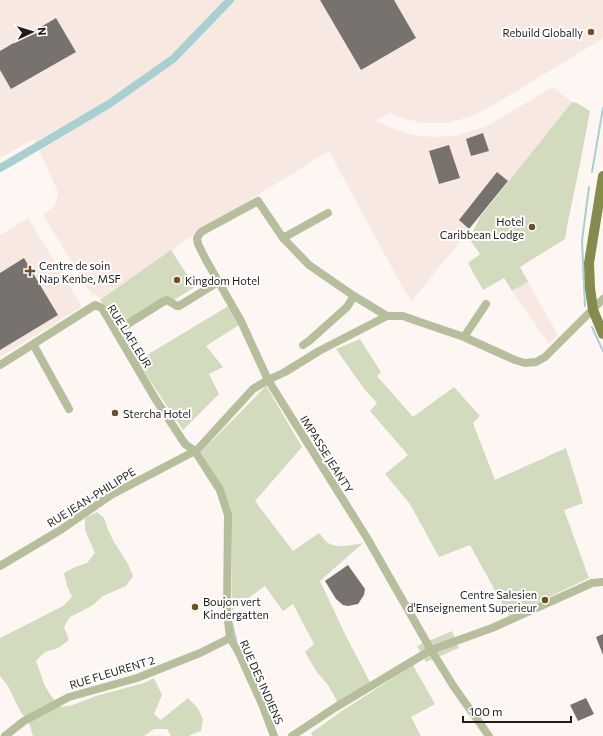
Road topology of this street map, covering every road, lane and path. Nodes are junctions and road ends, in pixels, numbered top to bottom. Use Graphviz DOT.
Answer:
graph roads {
  1 [pos="603,176"];
  2 [pos="328,212"];
  3 [pos="283,238"];
  4 [pos="218,282"];
  5 [pos="354,296"];
  6 [pos="603,299"];
  7 [pos="486,304"];
  8 [pos="593,310"];
  9 [pos="387,316"];
  10 [pos="122,327"];
  11 [pos="603,334"];
  12 [pos="464,337"];
  13 [pos="33,344"];
  14 [pos="303,345"];
  15 [pos="0,365"];
  16 [pos="268,380"];
  17 [pos="69,409"];
  18 [pos="195,451"];
  19 [pos="0,566"];
  20 [pos="603,582"];
  21 [pos="230,638"];
  22 [pos="431,650"];
  23 [pos="5,736"];
  24 [pos="274,736"];
  25 [pos="292,736"];
  26 [pos="489,736"];
  1 -- 8 [label="main road"];
  2 -- 3 [label="street"];
  3 -- 4 [label="street, IMPASSE JEANTY"];
  3 -- 5 [label="street"];
  4 -- 10 [label="street"];
  4 -- 16 [label="street, IMPASSE JEANTY"];
  5 -- 9 [label="street"];
  5 -- 14 [label="street"];
  6 -- 8 [label="street"];
  7 -- 12 [label="street"];
  8 -- 11 [label="main road"];
  8 -- 12 [label="street"];
  9 -- 12 [label="street"];
  9 -- 16 [label="street, RUE JEAN-PHILIPPE"];
  13 -- 15 [label="street, RUE LAFLEUR"];
  13 -- 17 [label="street"];
  13 -- 18 [label="street, RUE LAFLEUR"];
  16 -- 18 [label="street, RUE JEAN-PHILIPPE"];
  16 -- 22 [label="street, IMPASSE JEANTY"];
  18 -- 19 [label="street, RUE JEAN-PHILIPPE"];
  18 -- 21 [label="street"];
  20 -- 22 [label="street"];
  21 -- 23 [label="street, RUE FLEURENT 2"];
  21 -- 24 [label="street, RUE DES INDIENS"];
  22 -- 25 [label="street"];
  22 -- 26 [label="street, IMPASSE JEANTY"];
}
